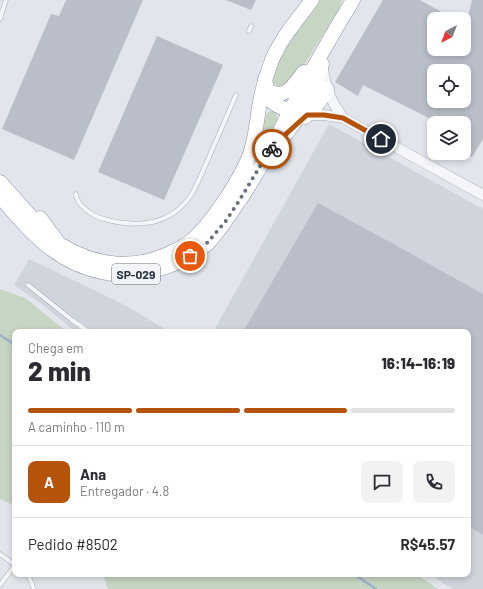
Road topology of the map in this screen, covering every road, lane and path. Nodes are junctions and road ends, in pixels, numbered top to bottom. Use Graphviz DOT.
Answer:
graph roads {
  1 [pos="6,0"];
  2 [pos="312,0"];
  3 [pos="346,0"];
  4 [pos="353,0"];
  5 [pos="342,18"];
  6 [pos="0,19"];
  7 [pos="327,45"];
  8 [pos="322,65"];
  9 [pos="266,84"];
  10 [pos="327,89"];
  11 [pos="236,95"];
  12 [pos="300,113"];
  13 [pos="343,118"];
  14 [pos="268,153"];
  15 [pos="0,171"];
  16 [pos="0,182"];
  17 [pos="76,194"];
  18 [pos="483,195"];
  19 [pos="0,196"];
  20 [pos="60,245"];
  21 [pos="28,285"];
  22 [pos="85,329"];
  23 [pos="0,554"];
  24 [pos="12,563"];
  25 [pos="12,569"];
  26 [pos="29,577"];
  27 [pos="0,585"];
  28 [pos="34,589"];
  1 -- 6 [label="lane"];
  2 -- 9 [label="highway, SP-029"];
  3 -- 5 [label="highway, SP-029"];
  4 -- 5 [label="highway, SP-029"];
  5 -- 7 [label="highway, SP-029"];
  7 -- 8 [label="highway, SP-029"];
  7 -- 9 [label="highway, SP-029"];
  7 -- 12 [label="highway, SP-029"];
  8 -- 10 [label="street"];
  8 -- 12 [label="highway, SP-029"];
  9 -- 12 [label="highway"];
  9 -- 20 [label="highway, SP-029"];
  10 -- 12 [label="highway, SP-029"];
  10 -- 13 [label="street"];
  11 -- 17 [label="lane"];
  12 -- 13 [label="street"];
  12 -- 14 [label="highway, SP-029"];
  12 -- 14 [label="highway, SP-029"];
  13 -- 18 [label="street"];
  14 -- 19 [label="highway, SP-029"];
  15 -- 20 [label="highway, SP-029"];
  16 -- 20 [label="highway, SP-029"];
  21 -- 22 [label="lane"];
  23 -- 24 [label="lane"];
  25 -- 27 [label="lane"];
  26 -- 28 [label="lane"];
}
